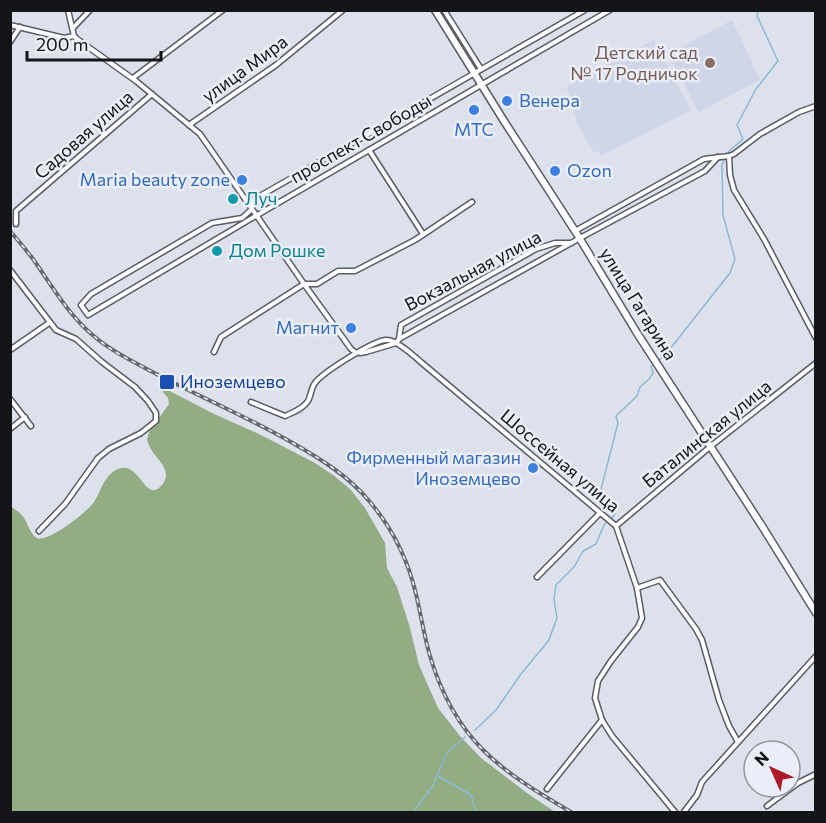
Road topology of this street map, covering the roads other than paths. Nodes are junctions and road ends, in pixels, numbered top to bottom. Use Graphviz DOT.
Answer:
graph roads {
  1 [pos="68,10"];
  2 [pos="90,10"];
  3 [pos="223,10"];
  4 [pos="343,10"];
  5 [pos="435,10"];
  6 [pos="444,10"];
  7 [pos="585,10"];
  8 [pos="610,10"];
  9 [pos="10,25"];
  10 [pos="20,27"];
  11 [pos="72,28"];
  12 [pos="74,36"];
  13 [pos="10,42"];
  14 [pos="481,69"];
  15 [pos="474,73"];
  16 [pos="133,78"];
  17 [pos="482,85"];
  18 [pos="152,94"];
  19 [pos="816,106"];
  20 [pos="189,125"];
  21 [pos="369,150"];
  22 [pos="729,156"];
  23 [pos="718,157"];
  24 [pos="472,202"];
  25 [pos="252,209"];
  26 [pos="10,214"];
  27 [pos="256,215"];
  28 [pos="16,217"];
  29 [pos="16,224"];
  30 [pos="575,231"];
  31 [pos="423,234"];
  32 [pos="580,238"];
  33 [pos="573,243"];
  34 [pos="10,270"];
  35 [pos="304,284"];
  36 [pos="50,323"];
  37 [pos="816,338"];
  38 [pos="398,341"];
  39 [pos="10,350"];
  40 [pos="214,352"];
  41 [pos="356,353"];
  42 [pos="816,363"];
  43 [pos="10,399"];
  44 [pos="251,402"];
  45 [pos="25,417"];
  46 [pos="31,426"];
  47 [pos="10,429"];
  48 [pos="711,446"];
  49 [pos="600,513"];
  50 [pos="616,526"];
  51 [pos="39,531"];
  52 [pos="537,577"];
  53 [pos="637,588"];
  54 [pos="816,613"];
  55 [pos="816,656"];
  56 [pos="602,720"];
  57 [pos="738,741"];
  58 [pos="816,774"];
  59 [pos="547,789"];
  60 [pos="767,806"];
  61 [pos="675,813"];
  62 [pos="684,813"];
  1 -- 11 [label="street"];
  2 -- 11 [label="street"];
  3 -- 16 [label="street, Садовая улица"];
  4 -- 20 [label="street, улица Мира"];
  5 -- 15 [label="main road, улица Гагарина"];
  6 -- 14 [label="street"];
  7 -- 14 [label="street, проспект Свободы"];
  8 -- 17 [label="street, проспект Свободы"];
  9 -- 10 [label="street"];
  10 -- 12 [label="street"];
  10 -- 13 [label="street"];
  11 -- 12 [label="street"];
  12 -- 16 [label="street"];
  14 -- 15 [label="street, проспект Свободы"];
  15 -- 17 [label="main road, улица Гагарина"];
  15 -- 25 [label="street, проспект Свободы"];
  16 -- 18 [label="street"];
  17 -- 21 [label="street, проспект Свободы"];
  17 -- 30 [label="main road, улица Гагарина"];
  18 -- 20 [label="street"];
  18 -- 28 [label="street, Садовая улица"];
  19 -- 22 [label="street"];
  20 -- 25 [label="street"];
  21 -- 27 [label="street, проспект Свободы"];
  21 -- 31 [label="street"];
  22 -- 23 [label="street"];
  22 -- 37 [label="street"];
  23 -- 30 [label="street"];
  23 -- 32 [label="street, Вокзальная улица"];
  24 -- 31 [label="street"];
  25 -- 27 [label="street"];
  25 -- 27 [label="street, проспект Свободы"];
  26 -- 28 [label="street"];
  27 -- 35 [label="street"];
  28 -- 29 [label="street"];
  30 -- 32 [label="main road, улица Гагарина"];
  31 -- 35 [label="street"];
  32 -- 33 [label="street, Вокзальная улица"];
  32 -- 48 [label="main road, улица Гагарина"];
  33 -- 38 [label="street, Вокзальная улица"];
  33 -- 38 [label="street, Вокзальная улица"];
  34 -- 36 [label="street"];
  35 -- 40 [label="street"];
  35 -- 41 [label="street"];
  36 -- 39 [label="street"];
  36 -- 51 [label="street"];
  38 -- 41 [label="street, Вокзальная улица"];
  38 -- 49 [label="street, Шоссейная улица"];
  41 -- 44 [label="street, Вокзальная улица"];
  42 -- 48 [label="street, Баталинская улица"];
  43 -- 45 [label="street"];
  45 -- 46 [label="street"];
  45 -- 47 [label="street"];
  48 -- 50 [label="street, Баталинская улица"];
  48 -- 54 [label="main road, улица Гагарина"];
  49 -- 50 [label="street, Шоссейная улица"];
  49 -- 52 [label="street"];
  50 -- 53 [label="street, Шоссейная улица"];
  53 -- 56 [label="street, Шоссейная улица"];
  53 -- 57 [label="street"];
  55 -- 57 [label="street"];
  56 -- 59 [label="street"];
  56 -- 61 [label="street, Шоссейная улица"];
  57 -- 62 [label="street"];
  58 -- 60 [label="street"];
}
